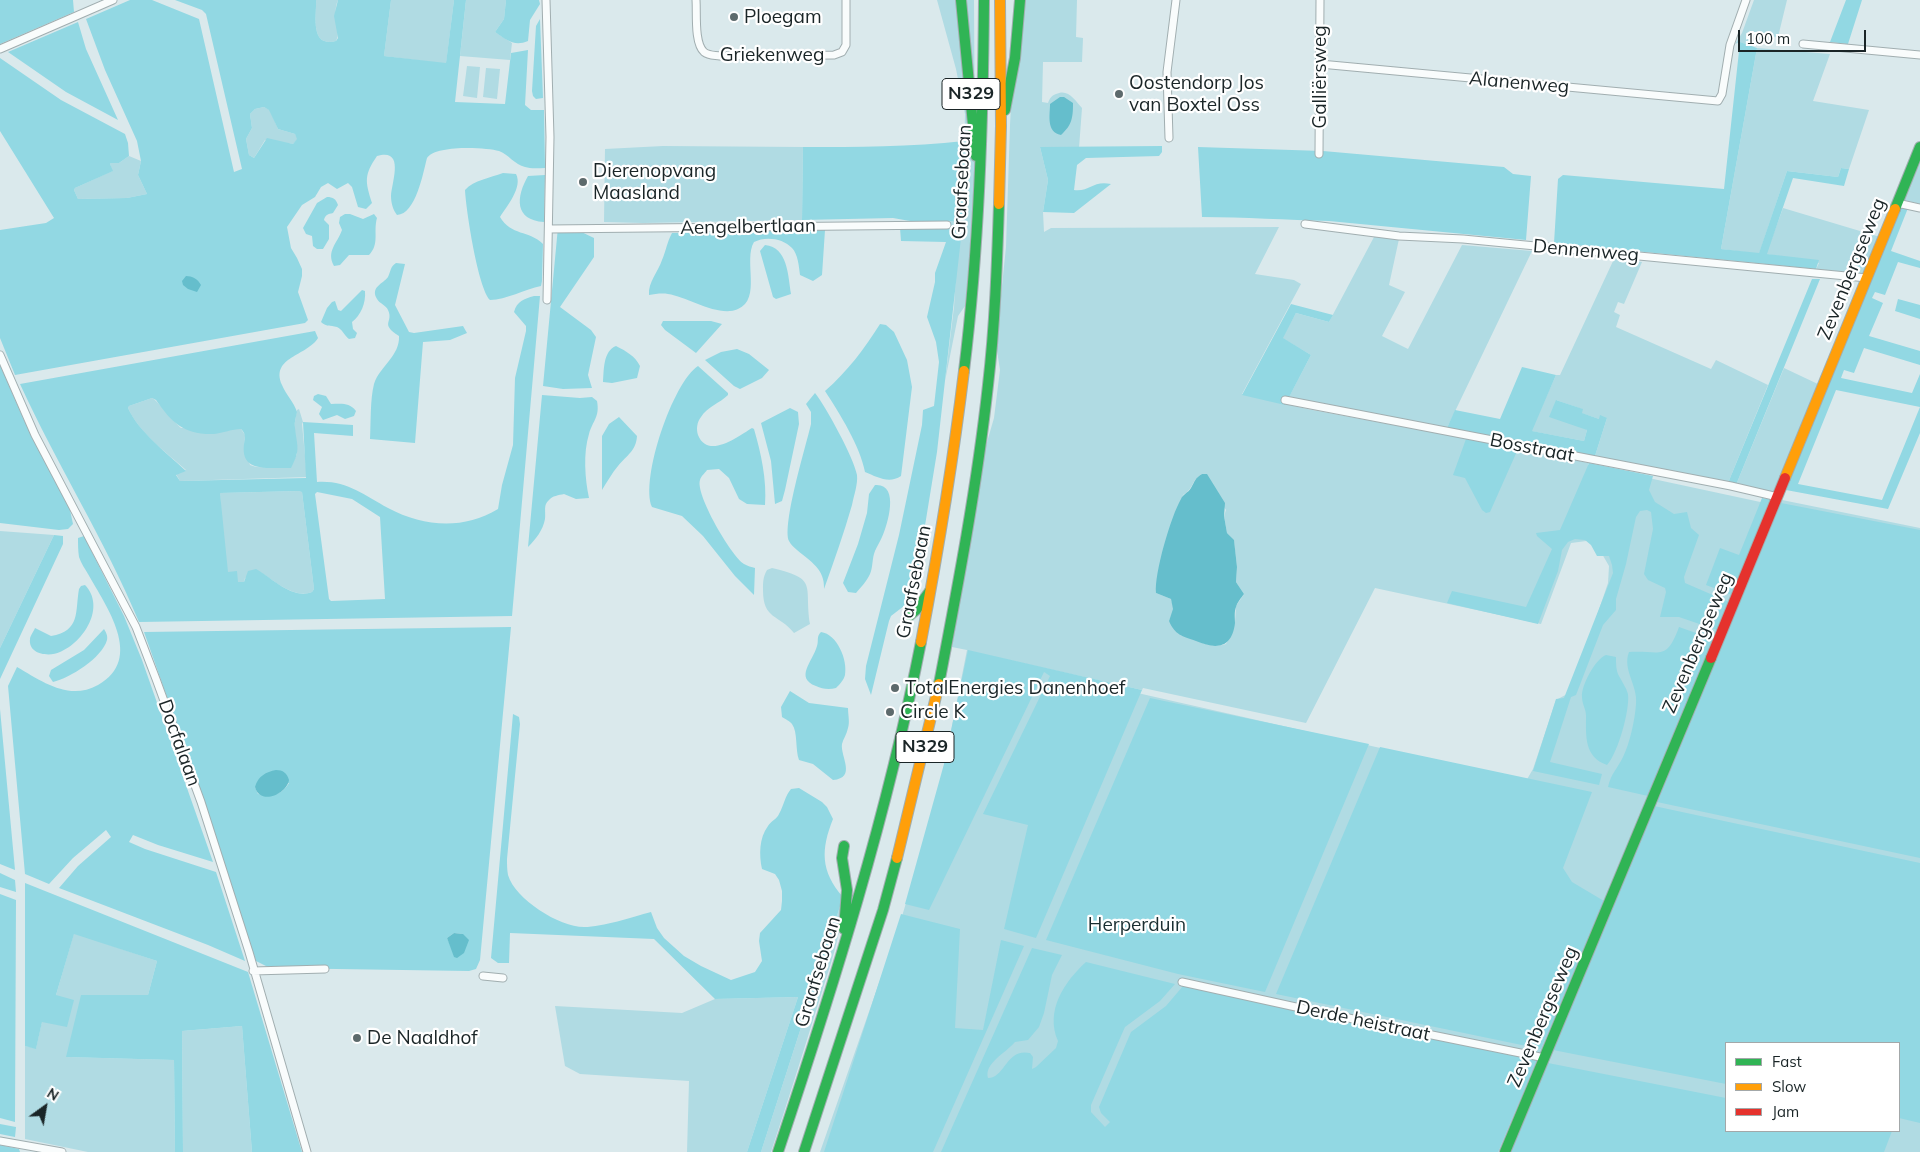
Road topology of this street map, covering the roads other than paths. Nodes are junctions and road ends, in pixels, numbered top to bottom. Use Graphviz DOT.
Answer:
graph roads {
  1 [pos="113,0"];
  2 [pos="546,0"];
  3 [pos="696,0"];
  4 [pos="846,0"];
  5 [pos="961,0"];
  6 [pos="984,0"];
  7 [pos="1000,0"];
  8 [pos="1020,0"];
  9 [pos="1176,0"];
  10 [pos="1320,0"];
  11 [pos="1746,0"];
  12 [pos="1803,44"];
  13 [pos="0,49"];
  14 [pos="1920,55"];
  15 [pos="1320,64"];
  16 [pos="1001,126"];
  17 [pos="1169,138"];
  18 [pos="1920,147"];
  19 [pos="1319,154"];
  20 [pos="980,188"];
  21 [pos="1897,203"];
  22 [pos="1920,208"];
  23 [pos="948,224"];
  24 [pos="1305,224"];
  25 [pos="548,229"];
  26 [pos="1867,278"];
  27 [pos="546,300"];
  28 [pos="0,354"];
  29 [pos="1285,400"];
  30 [pos="1778,497"];
  31 [pos="932,588"];
  32 [pos="909,616"];
  33 [pos="844,846"];
  34 [pos="840,966"];
  35 [pos="325,969"];
  36 [pos="253,971"];
  37 [pos="483,976"];
  38 [pos="502,978"];
  39 [pos="1182,982"];
  40 [pos="1545,1058"];
  41 [pos="0,1141"];
  42 [pos="62,1152"];
  43 [pos="307,1152"];
  44 [pos="778,1152"];
  45 [pos="804,1152"];
  46 [pos="1506,1152"];
  1 -- 13 [label="street"];
  2 -- 25 [label="street"];
  3 -- 4 [label="street, Griekenweg"];
  5 -- 20 [label="main road, N329"];
  6 -- 20 [label="main road, Graafsebaan / N329"];
  7 -- 16 [label="main road, Graafsebaan / N329"];
  8 -- 16 [label="main road, N329"];
  9 -- 17 [label="street"];
  10 -- 15 [label="street, Galliërsweg"];
  11 -- 15 [label="street, Alanenweg"];
  12 -- 14 [label="street"];
  15 -- 19 [label="street, Galliërsweg"];
  16 -- 45 [label="main road, Graafsebaan / N329"];
  18 -- 21 [label="main road, Zevenbergseweg"];
  20 -- 31 [label="main road, Graafsebaan / N329"];
  21 -- 22 [label="street"];
  21 -- 26 [label="main road, Zevenbergseweg"];
  23 -- 25 [label="street, Aengelbertlaan"];
  24 -- 26 [label="street, Dennenweg"];
  25 -- 27 [label="street"];
  26 -- 30 [label="main road, Zevenbergseweg"];
  28 -- 36 [label="street, Docfalaan"];
  29 -- 30 [label="street, Bosstraat"];
  30 -- 40 [label="main road, Zevenbergseweg"];
  31 -- 32 [label="main road"];
  31 -- 34 [label="main road, Graafsebaan / N329"];
  33 -- 34 [label="main road"];
  34 -- 44 [label="main road, Graafsebaan / N329"];
  35 -- 36 [label="street"];
  36 -- 43 [label="street, Docfalaan"];
  37 -- 38 [label="street"];
  39 -- 40 [label="street, Derde heistraat"];
  40 -- 46 [label="main road, Zevenbergseweg"];
  41 -- 42 [label="street"];
}
